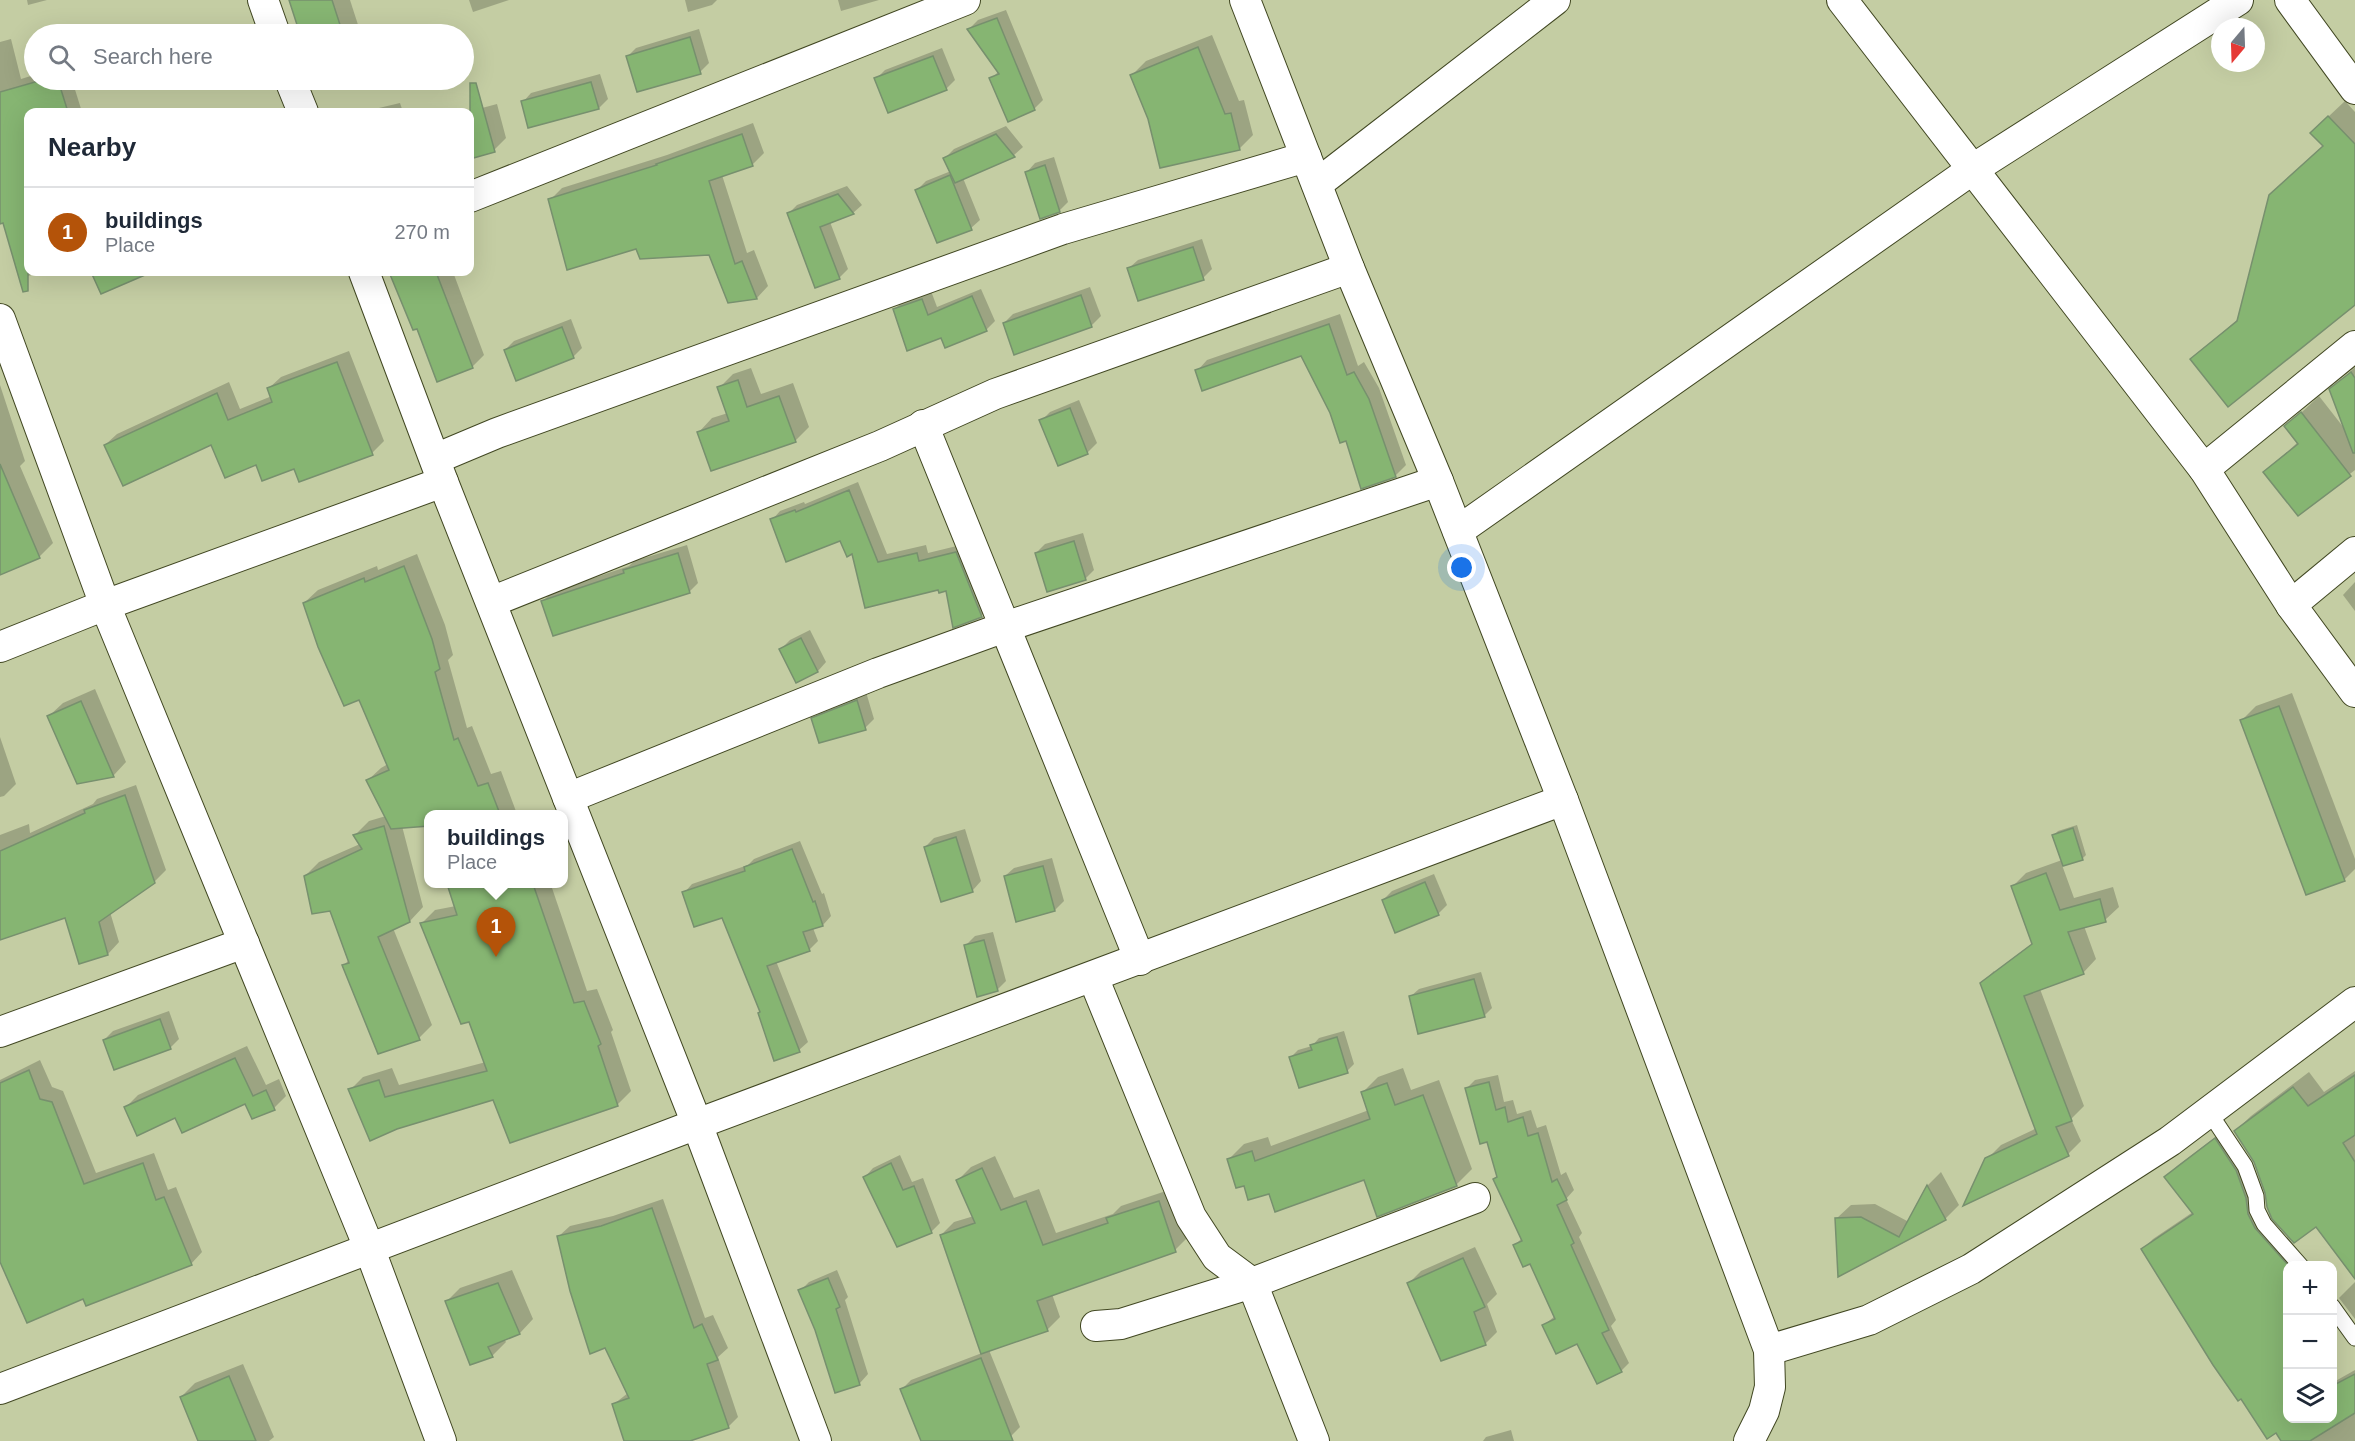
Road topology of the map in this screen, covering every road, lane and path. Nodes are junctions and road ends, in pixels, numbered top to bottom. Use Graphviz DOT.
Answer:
graph roads {
  1 [pos="263,0"];
  2 [pos="965,0"];
  3 [pos="1245,0"];
  4 [pos="1555,0"];
  5 [pos="1842,0"];
  6 [pos="2238,0"];
  7 [pos="2290,0"];
  8 [pos="271,24"];
  9 [pos="2355,89"];
  10 [pos="294,90"];
  11 [pos="301,108"];
  12 [pos="1973,169"];
  13 [pos="1312,171"];
  14 [pos="474,195"];
  15 [pos="1349,268"];
  16 [pos="366,276"];
  17 [pos="0,319"];
  18 [pos="2355,346"];
  19 [pos="923,425"];
  20 [pos="2204,469"];
  21 [pos="439,470"];
  22 [pos="1438,481"];
  23 [pos="1458,531"];
  24 [pos="2355,552"];
  25 [pos="491,602"];
  26 [pos="105,604"];
  27 [pos="2291,605"];
  28 [pos="1005,627"];
  29 [pos="0,647"];
  30 [pos="2355,692"];
  31 [pos="568,798"];
  32 [pos="1563,800"];
  33 [pos="244,943"];
  34 [pos="1140,960"];
  35 [pos="1094,977"];
  36 [pos="2355,1002"];
  37 [pos="0,1032"];
  38 [pos="2209,1112"];
  39 [pos="697,1124"];
  40 [pos="1474,1198"];
  41 [pos="370,1250"];
  42 [pos="2297,1261"];
  43 [pos="1252,1283"];
  44 [pos="2337,1313"];
  45 [pos="1096,1326"];
  46 [pos="2355,1338"];
  47 [pos="1769,1350"];
  48 [pos="0,1389"];
  49 [pos="441,1441"];
  50 [pos="816,1441"];
  51 [pos="1314,1441"];
  52 [pos="1749,1441"];
  1 -- 8 [label="street"];
  2 -- 14 [label="street"];
  3 -- 13 [label="street"];
  4 -- 13 [label="street"];
  5 -- 12 [label="street"];
  6 -- 12 [label="street"];
  7 -- 9 [label="street"];
  10 -- 11 [label="street"];
  12 -- 20 [label="street"];
  12 -- 23 [label="street"];
  13 -- 15 [label="street"];
  13 -- 21 [label="street"];
  15 -- 19 [label="street"];
  15 -- 22 [label="street"];
  16 -- 21 [label="street"];
  17 -- 26 [label="street"];
  18 -- 20 [label="street"];
  19 -- 25 [label="street"];
  19 -- 28 [label="street"];
  20 -- 27 [label="street"];
  21 -- 25 [label="street"];
  21 -- 26 [label="street"];
  22 -- 23 [label="street"];
  22 -- 28 [label="street"];
  23 -- 32 [label="street"];
  24 -- 27 [label="street"];
  25 -- 31 [label="street"];
  26 -- 29 [label="street"];
  26 -- 33 [label="street"];
  27 -- 30 [label="street"];
  28 -- 31 [label="street"];
  28 -- 34 [label="street"];
  31 -- 39 [label="street"];
  32 -- 34 [label="street"];
  32 -- 47 [label="street"];
  33 -- 37 [label="street"];
  33 -- 41 [label="street"];
  34 -- 35 [label="street"];
  35 -- 39 [label="street"];
  35 -- 43 [label="street"];
  36 -- 38 [label="street"];
  38 -- 42 [label="lane"];
  38 -- 47 [label="street"];
  39 -- 41 [label="street"];
  39 -- 50 [label="street"];
  40 -- 43 [label="street"];
  41 -- 48 [label="street"];
  41 -- 49 [label="street"];
  43 -- 45 [label="street"];
  43 -- 51 [label="street"];
  44 -- 46 [label="lane"];
  47 -- 52 [label="street"];
}
